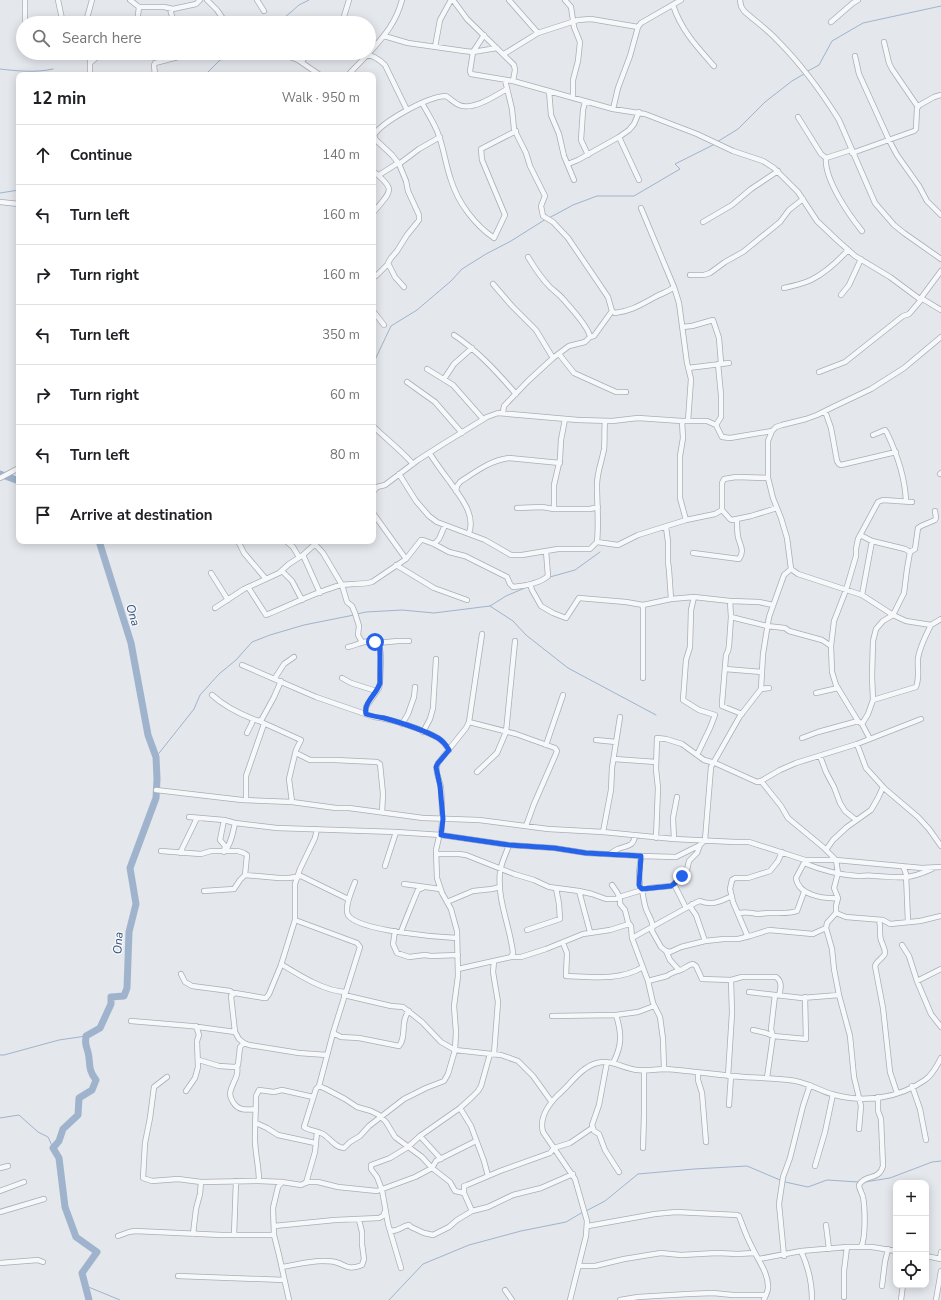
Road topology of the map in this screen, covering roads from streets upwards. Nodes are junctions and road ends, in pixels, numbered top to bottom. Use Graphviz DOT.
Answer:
graph roads {
  1 [pos="25,0"];
  2 [pos="58,0"];
  3 [pos="92,0"];
  4 [pos="130,0"];
  5 [pos="200,0"];
  6 [pos="207,0"];
  7 [pos="257,0"];
  8 [pos="349,0"];
  9 [pos="402,0"];
  10 [pos="452,0"];
  11 [pos="509,0"];
  12 [pos="574,0"];
  13 [pos="682,0"];
  14 [pos="740,0"];
  15 [pos="858,0"];
  16 [pos="566,2"];
  17 [pos="673,5"];
  18 [pos="139,7"];
  19 [pos="170,9"];
  20 [pos="264,11"];
  21 [pos="25,16"];
  22 [pos="61,16"];
  23 [pos="88,16"];
  24 [pos="138,16"];
  25 [pos="172,16"];
  26 [pos="221,16"];
  27 [pos="344,16"];
  28 [pos="573,22"];
  29 [pos="831,22"];
  30 [pos="638,27"];
  31 [pos="538,33"];
  32 [pos="484,35"];
  33 [pos="384,36"];
  34 [pos="884,42"];
  35 [pos="376,44"];
  36 [pos="435,47"];
  37 [pos="497,48"];
  38 [pos="473,52"];
  39 [pos="504,54"];
  40 [pos="855,56"];
  41 [pos="376,58"];
  42 [pos="94,60"];
  43 [pos="166,60"];
  44 [pos="297,60"];
  45 [pos="362,60"];
  46 [pos="302,62"];
  47 [pos="90,63"];
  48 [pos="714,66"];
  49 [pos="90,72"];
  50 [pos="155,72"];
  51 [pos="316,72"];
  52 [pos="351,72"];
  53 [pos="505,80"];
  54 [pos="512,81"];
  55 [pos="507,89"];
  56 [pos="549,91"];
  57 [pos="941,94"];
  58 [pos="573,98"];
  59 [pos="585,102"];
  60 [pos="422,103"];
  61 [pos="918,107"];
  62 [pos="613,109"];
  63 [pos="407,110"];
  64 [pos="639,112"];
  65 [pos="798,117"];
  66 [pos="516,131"];
  67 [pos="376,133"];
  68 [pos="440,137"];
  69 [pos="619,137"];
  70 [pos="376,140"];
  71 [pos="889,140"];
  72 [pos="852,151"];
  73 [pos="588,155"];
  74 [pos="826,158"];
  75 [pos="398,163"];
  76 [pos="568,164"];
  77 [pos="778,171"];
  78 [pos="376,173"];
  79 [pos="379,175"];
  80 [pos="574,180"];
  81 [pos="639,180"];
  82 [pos="803,199"];
  83 [pos="0,202"];
  84 [pos="16,204"];
  85 [pos="641,208"];
  86 [pos="376,209"];
  87 [pos="941,215"];
  88 [pos="702,222"];
  89 [pos="862,231"];
  90 [pos="848,250"];
  91 [pos="528,257"];
  92 [pos="861,259"];
  93 [pos="941,259"];
  94 [pos="388,264"];
  95 [pos="941,271"];
  96 [pos="690,275"];
  97 [pos="376,276"];
  98 [pos="493,284"];
  99 [pos="404,287"];
  100 [pos="674,287"];
  101 [pos="784,288"];
  102 [pos="841,295"];
  103 [pos="921,299"];
  104 [pos="941,310"];
  105 [pos="612,311"];
  106 [pos="376,315"];
  107 [pos="384,325"];
  108 [pos="682,327"];
  109 [pos="454,334"];
  110 [pos="590,337"];
  111 [pos="941,337"];
  112 [pos="472,348"];
  113 [pos="559,354"];
  114 [pos="553,358"];
  115 [pos="720,363"];
  116 [pos="729,363"];
  117 [pos="688,368"];
  118 [pos="427,369"];
  119 [pos="819,372"];
  120 [pos="444,379"];
  121 [pos="407,382"];
  122 [pos="626,392"];
  123 [pos="516,394"];
  124 [pos="825,411"];
  125 [pos="503,412"];
  126 [pos="483,419"];
  127 [pos="565,420"];
  128 [pos="605,421"];
  129 [pos="682,421"];
  130 [pos="688,421"];
  131 [pos="716,425"];
  132 [pos="376,429"];
  133 [pos="772,431"];
  134 [pos="462,433"];
  135 [pos="872,435"];
  136 [pos="896,452"];
  137 [pos="430,454"];
  138 [pos="560,463"];
  139 [pos="412,464"];
  140 [pos="16,470"];
  141 [pos="399,474"];
  142 [pos="0,478"];
  143 [pos="768,478"];
  144 [pos="376,486"];
  145 [pos="456,491"];
  146 [pos="598,507"];
  147 [pos="516,508"];
  148 [pos="554,508"];
  149 [pos="777,508"];
  150 [pos="722,510"];
  151 [pos="935,511"];
  152 [pos="376,517"];
  153 [pos="686,520"];
  154 [pos="737,520"];
  155 [pos="445,525"];
  156 [pos="666,527"];
  157 [pos="469,533"];
  158 [pos="860,535"];
  159 [pos="872,541"];
  160 [pos="597,542"];
  161 [pos="240,544"];
  162 [pos="290,544"];
  163 [pos="312,544"];
  164 [pos="314,544"];
  165 [pos="434,544"];
  166 [pos="546,551"];
  167 [pos="910,552"];
  168 [pos="693,553"];
  169 [pos="301,556"];
  170 [pos="406,559"];
  171 [pos="396,565"];
  172 [pos="791,569"];
  173 [pos="282,571"];
  174 [pos="211,573"];
  175 [pos="266,579"];
  176 [pos="530,584"];
  177 [pos="342,585"];
  178 [pos="248,587"];
  179 [pos="846,590"];
  180 [pos="320,593"];
  181 [pos="862,595"];
  182 [pos="694,597"];
  183 [pos="671,599"];
  184 [pos="228,600"];
  185 [pos="302,600"];
  186 [pos="467,600"];
  187 [pos="730,601"];
  188 [pos="643,605"];
  189 [pos="773,605"];
  190 [pos="215,608"];
  191 [pos="893,615"];
  192 [pos="731,617"];
  193 [pos="941,619"];
  194 [pos="931,625"];
  195 [pos="767,626"];
  196 [pos="482,634"];
  197 [pos="409,641"];
  198 [pos="515,641"];
  199 [pos="362,642"];
  200 [pos="377,643"];
  201 [pos="831,646"];
  202 [pos="348,647"];
  203 [pos="294,657"];
  204 [pos="436,659"];
  205 [pos="242,664"];
  206 [pos="724,670"];
  207 [pos="762,672"];
  208 [pos="275,678"];
  209 [pos="342,678"];
  210 [pos="644,678"];
  211 [pos="281,681"];
  212 [pos="415,687"];
  213 [pos="769,688"];
  214 [pos="838,688"];
  215 [pos="761,689"];
  216 [pos="376,691"];
  217 [pos="816,693"];
  218 [pos="212,695"];
  219 [pos="563,695"];
  220 [pos="873,700"];
  221 [pos="366,714"];
  222 [pos="742,714"];
  223 [pos="620,717"];
  224 [pos="253,719"];
  225 [pos="921,719"];
  226 [pos="262,722"];
  227 [pos="469,722"];
  228 [pos="860,722"];
  229 [pos="402,724"];
  230 [pos="423,732"];
  231 [pos="506,732"];
  232 [pos="247,733"];
  233 [pos="802,738"];
  234 [pos="870,739"];
  235 [pos="596,740"];
  236 [pos="616,742"];
  237 [pos="857,744"];
  238 [pos="546,745"];
  239 [pos="449,750"];
  240 [pos="296,753"];
  241 [pos="697,755"];
  242 [pos="820,756"];
  243 [pos="614,759"];
  244 [pos="656,762"];
  245 [pos="714,763"];
  246 [pos="477,772"];
  247 [pos="761,781"];
  248 [pos="883,787"];
  249 [pos="156,790"];
  250 [pos="677,797"];
  251 [pos="246,800"];
  252 [pos="292,802"];
  253 [pos="382,812"];
  254 [pos="189,817"];
  255 [pos="196,818"];
  256 [pos="443,819"];
  257 [pos="224,820"];
  258 [pos="856,820"];
  259 [pos="235,823"];
  260 [pos="526,826"];
  261 [pos="317,829"];
  262 [pos="396,832"];
  263 [pos="603,832"];
  264 [pos="441,835"];
  265 [pos="635,836"];
  266 [pos="656,838"];
  267 [pos="674,839"];
  268 [pos="705,840"];
  269 [pos="509,845"];
  270 [pos="700,845"];
  271 [pos="941,846"];
  272 [pos="826,850"];
  273 [pos="161,852"];
  274 [pos="224,852"];
  275 [pos="782,852"];
  276 [pos="180,853"];
  277 [pos="436,854"];
  278 [pos="610,854"];
  279 [pos="641,856"];
  280 [pos="814,860"];
  281 [pos="836,860"];
  282 [pos="805,861"];
  283 [pos="385,866"];
  284 [pos="903,866"];
  285 [pos="814,867"];
  286 [pos="941,867"];
  287 [pos="501,868"];
  288 [pos="935,868"];
  289 [pos="838,873"];
  290 [pos="245,875"];
  291 [pos="297,877"];
  292 [pos="906,878"];
  293 [pos="355,882"];
  294 [pos="404,884"];
  295 [pos="674,884"];
  296 [pos="612,885"];
  297 [pos="424,887"];
  298 [pos="500,887"];
  299 [pos="556,888"];
  300 [pos="440,889"];
  301 [pos="642,889"];
  302 [pos="204,891"];
  303 [pos="579,891"];
  304 [pos="804,892"];
  305 [pos="732,896"];
  306 [pos="619,897"];
  307 [pos="838,898"];
  308 [pos="348,899"];
  309 [pos="446,902"];
  310 [pos="692,904"];
  311 [pos="686,908"];
  312 [pos="738,912"];
  313 [pos="836,913"];
  314 [pos="941,916"];
  315 [pos="295,920"];
  316 [pos="879,920"];
  317 [pos="908,922"];
  318 [pos="629,924"];
  319 [pos="653,927"];
  320 [pos="826,928"];
  321 [pos="527,930"];
  322 [pos="398,932"];
  323 [pos="590,932"];
  324 [pos="750,936"];
  325 [pos="458,938"];
  326 [pos="632,938"];
  327 [pos="705,941"];
  328 [pos="563,943"];
  329 [pos="902,945"];
  330 [pos="666,951"];
  331 [pos="458,955"];
  332 [pos="511,957"];
  333 [pos="494,961"];
  334 [pos="281,964"];
  335 [pos="643,967"];
  336 [pos="458,968"];
  337 [pos="941,969"];
  338 [pos="678,971"];
  339 [pos="181,974"];
  340 [pos="731,980"];
  341 [pos="648,981"];
  342 [pos="917,981"];
  343 [pos="749,992"];
  344 [pos="345,993"];
  345 [pos="234,994"];
  346 [pos="777,995"];
  347 [pos="839,995"];
  348 [pos="805,997"];
  349 [pos="654,1006"];
  350 [pos="409,1011"];
  351 [pos="616,1015"];
  352 [pos="552,1016"];
  353 [pos="131,1021"];
  354 [pos="196,1026"];
  355 [pos="941,1027"];
  356 [pos="753,1030"];
  357 [pos="235,1032"];
  358 [pos="333,1033"];
  359 [pos="773,1036"];
  360 [pos="244,1043"];
  361 [pos="455,1050"];
  362 [pos="492,1054"];
  363 [pos="327,1055"];
  364 [pos="941,1058"];
  365 [pos="199,1060"];
  366 [pos="606,1062"];
  367 [pos="613,1063"];
  368 [pos="237,1066"];
  369 [pos="939,1067"];
  370 [pos="664,1069"];
  371 [pos="644,1070"];
  372 [pos="698,1073"];
  373 [pos="730,1076"];
  374 [pos="167,1077"];
  375 [pos="767,1078"];
  376 [pos="810,1085"];
  377 [pos="319,1086"];
  378 [pos="912,1086"];
  379 [pos="186,1091"];
  380 [pos="897,1093"];
  381 [pos="833,1094"];
  382 [pos="314,1096"];
  383 [pos="878,1097"];
  384 [pos="860,1098"];
  385 [pos="551,1101"];
  386 [pos="729,1105"];
  387 [pos="460,1108"];
  388 [pos="256,1109"];
  389 [pos="381,1117"];
  390 [pos="256,1123"];
  391 [pos="592,1128"];
  392 [pos="859,1128"];
  393 [pos="317,1132"];
  394 [pos="420,1136"];
  395 [pos="926,1140"];
  396 [pos="476,1141"];
  397 [pos="706,1142"];
  398 [pos="315,1143"];
  399 [pos="408,1147"];
  400 [pos="554,1148"];
  401 [pos="643,1148"];
  402 [pos="441,1159"];
  403 [pos="8,1166"];
  404 [pos="815,1166"];
  405 [pos="0,1168"];
  406 [pos="432,1168"];
  407 [pos="619,1172"];
  408 [pos="573,1174"];
  409 [pos="488,1176"];
  410 [pos="236,1181"];
  411 [pos="259,1181"];
  412 [pos="24,1182"];
  413 [pos="202,1182"];
  414 [pos="282,1182"];
  415 [pos="306,1183"];
  416 [pos="382,1190"];
  417 [pos="0,1191"];
  418 [pos="464,1192"];
  419 [pos="44,1199"];
  420 [pos="385,1211"];
  421 [pos="472,1211"];
  422 [pos="0,1212"];
  423 [pos="359,1220"];
  424 [pos="826,1225"];
  425 [pos="274,1226"];
  426 [pos="588,1226"];
  427 [pos="390,1231"];
  428 [pos="193,1234"];
  429 [pos="234,1235"];
  430 [pos="274,1235"];
  431 [pos="118,1236"];
  432 [pos="847,1247"];
  433 [pos="861,1247"];
  434 [pos="829,1249"];
  435 [pos="888,1249"];
  436 [pos="893,1250"];
  437 [pos="801,1251"];
  438 [pos="941,1252"];
  439 [pos="754,1253"];
  440 [pos="784,1256"];
  441 [pos="929,1257"];
  442 [pos="940,1259"];
  443 [pos="759,1260"];
  444 [pos="43,1262"];
  445 [pos="0,1263"];
  446 [pos="579,1266"];
  447 [pos="282,1267"];
  448 [pos="401,1268"];
  449 [pos="941,1271"];
  450 [pos="178,1276"];
  451 [pos="284,1280"];
  452 [pos="882,1286"];
  453 [pos="903,1288"];
  454 [pos="505,1290"];
  455 [pos="844,1297"];
  456 [pos="663,1298"];
  457 [pos="765,1298"];
  458 [pos="289,1300"];
  459 [pos="512,1300"];
  460 [pos="570,1300"];
  461 [pos="620,1300"];
  462 [pos="812,1300"];
  463 [pos="901,1300"];
  464 [pos="936,1300"];
  1 -- 21 [label="street"];
  2 -- 22 [label="street"];
  3 -- 23 [label="street"];
  4 -- 18 [label="street"];
  5 -- 19 [label="street"];
  6 -- 26 [label="street"];
  7 -- 20 [label="street"];
  8 -- 27 [label="street"];
  9 -- 33 [label="street"];
  10 -- 32 [label="street"];
  10 -- 36 [label="street"];
  11 -- 31 [label="street"];
  12 -- 16 [label="street"];
  13 -- 17 [label="street"];
  14 -- 72 [label="street"];
  15 -- 29 [label="street"];
  16 -- 28 [label="street"];
  17 -- 30 [label="street"];
  17 -- 48 [label="street"];
  18 -- 19 [label="street"];
  18 -- 24 [label="street"];
  19 -- 25 [label="street"];
  28 -- 30 [label="street"];
  28 -- 31 [label="street"];
  28 -- 58 [label="street"];
  30 -- 62 [label="street"];
  31 -- 39 [label="street"];
  32 -- 37 [label="street"];
  32 -- 38 [label="street"];
  33 -- 35 [label="street"];
  33 -- 36 [label="street"];
  34 -- 61 [label="street"];
  36 -- 38 [label="street"];
  37 -- 38 [label="street"];
  37 -- 39 [label="street"];
  38 -- 53 [label="street"];
  39 -- 54 [label="street"];
  40 -- 71 [label="street"];
  41 -- 63 [label="street"];
  42 -- 47 [label="street"];
  43 -- 50 [label="street"];
  44 -- 46 [label="street"];
  45 -- 52 [label="street"];
  46 -- 51 [label="street"];
  47 -- 49 [label="street"];
  53 -- 54 [label="street"];
  53 -- 55 [label="street"];
  54 -- 56 [label="street"];
  55 -- 60 [label="street"];
  55 -- 66 [label="street"];
  56 -- 58 [label="street"];
  56 -- 76 [label="street"];
  57 -- 61 [label="street"];
  58 -- 59 [label="street"];
  59 -- 62 [label="street"];
  59 -- 73 [label="street"];
  60 -- 63 [label="street"];
  60 -- 68 [label="street"];
  61 -- 71 [label="street"];
  62 -- 64 [label="street"];
  63 -- 67 [label="street"];
  64 -- 69 [label="street"];
  64 -- 77 [label="street"];
  65 -- 74 [label="street"];
  66 -- 68 [label="street"];
  66 -- 105 [label="street"];
  68 -- 75 [label="street"];
  69 -- 73 [label="street"];
  69 -- 81 [label="street"];
  70 -- 75 [label="street"];
  71 -- 72 [label="street"];
  71 -- 87 [label="street"];
  72 -- 74 [label="street"];
  72 -- 93 [label="street"];
  73 -- 76 [label="street"];
  74 -- 89 [label="street"];
  75 -- 79 [label="street"];
  75 -- 94 [label="street"];
  76 -- 80 [label="street"];
  77 -- 82 [label="street"];
  77 -- 88 [label="street"];
  78 -- 79 [label="street"];
  79 -- 86 [label="street"];
  82 -- 90 [label="street"];
  82 -- 96 [label="street"];
  83 -- 84 [label="street"];
  85 -- 100 [label="street"];
  90 -- 92 [label="street"];
  90 -- 101 [label="street"];
  91 -- 110 [label="street"];
  92 -- 102 [label="street"];
  92 -- 103 [label="street"];
  94 -- 97 [label="street"];
  94 -- 99 [label="street"];
  95 -- 103 [label="street"];
  98 -- 114 [label="street"];
  100 -- 105 [label="street"];
  100 -- 108 [label="street"];
  103 -- 104 [label="street"];
  103 -- 119 [label="street"];
  105 -- 110 [label="street"];
  106 -- 107 [label="street"];
  108 -- 115 [label="street"];
  108 -- 117 [label="street"];
  109 -- 112 [label="street"];
  110 -- 113 [label="street"];
  111 -- 124 [label="street"];
  112 -- 120 [label="street"];
  112 -- 123 [label="street"];
  113 -- 114 [label="street"];
  113 -- 122 [label="street"];
  114 -- 123 [label="street"];
  115 -- 116 [label="street"];
  115 -- 117 [label="street"];
  115 -- 131 [label="street"];
  117 -- 130 [label="street"];
  118 -- 120 [label="street"];
  120 -- 126 [label="street"];
  121 -- 134 [label="street"];
  123 -- 125 [label="street"];
  124 -- 133 [label="street"];
  124 -- 136 [label="street"];
  125 -- 126 [label="street"];
  125 -- 127 [label="street"];
  126 -- 134 [label="street"];
  127 -- 128 [label="street"];
  127 -- 138 [label="street"];
  128 -- 129 [label="street"];
  128 -- 146 [label="street"];
  129 -- 130 [label="street"];
  129 -- 153 [label="street"];
  130 -- 131 [label="street"];
  131 -- 133 [label="street"];
  132 -- 139 [label="street"];
  133 -- 143 [label="street"];
  134 -- 137 [label="street"];
  135 -- 136 [label="street"];
  136 -- 158 [label="street"];
  137 -- 139 [label="street"];
  137 -- 145 [label="street"];
  138 -- 145 [label="street"];
  138 -- 148 [label="street"];
  139 -- 141 [label="street"];
  140 -- 142 [label="street"];
  141 -- 144 [label="street"];
  141 -- 155 [label="street"];
  143 -- 149 [label="street"];
  143 -- 150 [label="street"];
  145 -- 157 [label="street"];
  146 -- 148 [label="street"];
  146 -- 160 [label="street"];
  147 -- 148 [label="street"];
  149 -- 154 [label="street"];
  149 -- 172 [label="street"];
  150 -- 153 [label="street"];
  150 -- 154 [label="street"];
  151 -- 167 [label="street"];
  152 -- 170 [label="street"];
  153 -- 156 [label="street"];
  154 -- 168 [label="street"];
  155 -- 157 [label="street"];
  155 -- 165 [label="street"];
  156 -- 160 [label="street"];
  156 -- 183 [label="street"];
  157 -- 166 [label="street"];
  158 -- 159 [label="street"];
  158 -- 179 [label="street"];
  159 -- 167 [label="street"];
  159 -- 181 [label="street"];
  160 -- 166 [label="street"];
  161 -- 175 [label="street"];
  162 -- 169 [label="street"];
  163 -- 169 [label="street"];
  164 -- 177 [label="street"];
  165 -- 170 [label="street"];
  165 -- 176 [label="street"];
  166 -- 176 [label="street"];
  167 -- 191 [label="street"];
  169 -- 173 [label="street"];
  169 -- 180 [label="street"];
  170 -- 171 [label="street"];
  171 -- 177 [label="street"];
  171 -- 186 [label="street"];
  172 -- 179 [label="street"];
  172 -- 189 [label="street"];
  173 -- 175 [label="street"];
  173 -- 185 [label="street"];
  174 -- 184 [label="street"];
  175 -- 178 [label="street"];
  176 -- 188 [label="street"];
  177 -- 180 [label="street"];
  177 -- 199 [label="street"];
  178 -- 184 [label="street"];
  178 -- 185 [label="street"];
  179 -- 181 [label="street"];
  179 -- 201 [label="street"];
  180 -- 185 [label="street"];
  181 -- 191 [label="street"];
  182 -- 183 [label="street"];
  182 -- 187 [label="street"];
  182 -- 241 [label="street"];
  183 -- 188 [label="street"];
  184 -- 190 [label="street"];
  187 -- 189 [label="street"];
  187 -- 192 [label="street"];
  188 -- 210 [label="street"];
  189 -- 195 [label="street"];
  191 -- 194 [label="street"];
  191 -- 220 [label="street"];
  192 -- 195 [label="street"];
  192 -- 206 [label="street"];
  193 -- 194 [label="street"];
  194 -- 220 [label="street"];
  195 -- 201 [label="street"];
  195 -- 207 [label="street"];
  196 -- 227 [label="street"];
  197 -- 200 [label="street"];
  198 -- 231 [label="street"];
  199 -- 200 [label="street"];
  199 -- 202 [label="street"];
  200 -- 216 [label="street"];
  201 -- 214 [label="street"];
  203 -- 208 [label="street"];
  204 -- 230 [label="street"];
  205 -- 208 [label="street"];
  206 -- 207 [label="street"];
  206 -- 222 [label="street"];
  207 -- 215 [label="street"];
  208 -- 211 [label="street"];
  209 -- 216 [label="street"];
  211 -- 221 [label="street"];
  211 -- 226 [label="street"];
  212 -- 229 [label="street"];
  213 -- 215 [label="street"];
  214 -- 217 [label="street"];
  214 -- 228 [label="street"];
  215 -- 222 [label="street"];
  216 -- 221 [label="street"];
  218 -- 224 [label="street"];
  219 -- 238 [label="street"];
  220 -- 228 [label="street"];
  221 -- 229 [label="street"];
  222 -- 245 [label="street"];
  223 -- 236 [label="street"];
  224 -- 226 [label="street"];
  224 -- 232 [label="street"];
  225 -- 234 [label="street"];
  226 -- 240 [label="street"];
  226 -- 251 [label="street"];
  227 -- 231 [label="street"];
  227 -- 239 [label="street"];
  228 -- 233 [label="street"];
  228 -- 234 [label="street"];
  229 -- 230 [label="street"];
  230 -- 239 [label="street"];
  231 -- 238 [label="street"];
  231 -- 246 [label="street"];
  234 -- 237 [label="street"];
  235 -- 236 [label="street"];
  236 -- 243 [label="street"];
  237 -- 242 [label="street"];
  237 -- 248 [label="street"];
  238 -- 260 [label="street"];
  239 -- 256 [label="street"];
  240 -- 252 [label="street"];
  240 -- 253 [label="street"];
  241 -- 244 [label="street"];
  241 -- 245 [label="street"];
  242 -- 247 [label="street"];
  242 -- 258 [label="street"];
  243 -- 244 [label="street"];
  243 -- 263 [label="street"];
  244 -- 266 [label="street"];
  245 -- 247 [label="street"];
  245 -- 268 [label="street"];
  247 -- 272 [label="street"];
  248 -- 258 [label="street"];
  248 -- 271 [label="street"];
  249 -- 251 [label="street"];
  250 -- 267 [label="street"];
  251 -- 252 [label="street"];
  252 -- 253 [label="street"];
  253 -- 256 [label="street"];
  254 -- 255 [label="street"];
  255 -- 257 [label="street"];
  255 -- 276 [label="street"];
  256 -- 260 [label="street"];
  256 -- 264 [label="street"];
  257 -- 259 [label="street"];
  257 -- 274 [label="street"];
  258 -- 272 [label="street"];
  259 -- 261 [label="street"];
  259 -- 274 [label="street"];
  260 -- 263 [label="street"];
  261 -- 262 [label="street"];
  261 -- 291 [label="street"];
  262 -- 264 [label="street"];
  262 -- 283 [label="street"];
  263 -- 265 [label="street"];
  264 -- 269 [label="street"];
  264 -- 277 [label="street"];
  265 -- 266 [label="street"];
  265 -- 278 [label="street"];
  266 -- 267 [label="street"];
  267 -- 268 [label="street"];
  268 -- 270 [label="street"];
  268 -- 275 [label="street"];
  269 -- 278 [label="street"];
  269 -- 287 [label="street"];
  270 -- 279 [label="street"];
  270 -- 295 [label="street"];
  272 -- 281 [label="street"];
  273 -- 276 [label="street"];
  274 -- 276 [label="street"];
  274 -- 290 [label="street"];
  275 -- 282 [label="street"];
  275 -- 305 [label="street"];
  277 -- 287 [label="street"];
  277 -- 300 [label="street"];
  278 -- 279 [label="street"];
  279 -- 301 [label="street"];
  280 -- 281 [label="street"];
  280 -- 282 [label="street"];
  280 -- 285 [label="street"];
  281 -- 284 [label="street"];
  281 -- 289 [label="street"];
  282 -- 285 [label="street"];
  282 -- 304 [label="street"];
  284 -- 288 [label="street"];
  284 -- 292 [label="street"];
  285 -- 289 [label="street"];
  286 -- 288 [label="street"];
  287 -- 298 [label="street"];
  287 -- 299 [label="street"];
  288 -- 292 [label="street"];
  289 -- 292 [label="street"];
  289 -- 307 [label="street"];
  290 -- 291 [label="street"];
  290 -- 302 [label="street"];
  291 -- 308 [label="street"];
  291 -- 315 [label="street"];
  292 -- 317 [label="street"];
  293 -- 308 [label="street"];
  294 -- 297 [label="street"];
  295 -- 301 [label="street"];
  295 -- 311 [label="street"];
  296 -- 306 [label="street"];
  297 -- 300 [label="street"];
  297 -- 322 [label="street"];
  298 -- 309 [label="street"];
  298 -- 332 [label="street"];
  299 -- 303 [label="street"];
  299 -- 321 [label="street"];
  300 -- 309 [label="street"];
  301 -- 306 [label="street"];
  301 -- 319 [label="street"];
  303 -- 306 [label="street"];
  303 -- 323 [label="street"];
  304 -- 307 [label="street"];
  304 -- 312 [label="street"];
  305 -- 310 [label="street"];
  305 -- 312 [label="street"];
  306 -- 318 [label="street"];
  307 -- 313 [label="street"];
  308 -- 322 [label="street"];
  309 -- 325 [label="street"];
  310 -- 311 [label="street"];
  310 -- 327 [label="street"];
  311 -- 319 [label="street"];
  312 -- 324 [label="street"];
  313 -- 316 [label="street"];
  313 -- 320 [label="street"];
  314 -- 317 [label="street"];
  315 -- 334 [label="street"];
  315 -- 344 [label="street"];
  316 -- 317 [label="street"];
  316 -- 380 [label="street"];
  318 -- 323 [label="street"];
  318 -- 326 [label="street"];
  319 -- 326 [label="street"];
  319 -- 330 [label="street"];
  320 -- 324 [label="street"];
  320 -- 347 [label="street"];
  322 -- 325 [label="street"];
  322 -- 331 [label="street"];
  323 -- 328 [label="street"];
  324 -- 327 [label="street"];
  325 -- 331 [label="street"];
  326 -- 335 [label="street"];
  327 -- 330 [label="street"];
  328 -- 332 [label="street"];
  328 -- 335 [label="street"];
  329 -- 342 [label="street"];
  330 -- 338 [label="street"];
  331 -- 336 [label="street"];
  332 -- 333 [label="street"];
  333 -- 336 [label="street"];
  333 -- 362 [label="street"];
  334 -- 344 [label="street"];
  334 -- 345 [label="street"];
  335 -- 341 [label="street"];
  336 -- 361 [label="street"];
  337 -- 342 [label="street"];
  338 -- 340 [label="street"];
  338 -- 341 [label="street"];
  339 -- 345 [label="street"];
  340 -- 346 [label="street"];
  340 -- 373 [label="street"];
  341 -- 349 [label="street"];
  342 -- 355 [label="street"];
  343 -- 346 [label="street"];
  344 -- 350 [label="street"];
  344 -- 358 [label="street"];
  345 -- 357 [label="street"];
  346 -- 348 [label="street"];
  346 -- 359 [label="street"];
  347 -- 348 [label="street"];
  347 -- 384 [label="street"];
  348 -- 359 [label="street"];
  349 -- 351 [label="street"];
  349 -- 370 [label="street"];
  350 -- 358 [label="street"];
  350 -- 361 [label="street"];
  351 -- 352 [label="street"];
  351 -- 367 [label="street"];
  353 -- 354 [label="street"];
  354 -- 357 [label="street"];
  354 -- 365 [label="street"];
  356 -- 359 [label="street"];
  357 -- 360 [label="street"];
  358 -- 363 [label="street"];
  359 -- 375 [label="street"];
  360 -- 363 [label="street"];
  360 -- 368 [label="street"];
  361 -- 362 [label="street"];
  361 -- 389 [label="street"];
  362 -- 385 [label="street"];
  362 -- 387 [label="street"];
  363 -- 377 [label="street"];
  364 -- 369 [label="street"];
  365 -- 368 [label="street"];
  365 -- 379 [label="street"];
  366 -- 367 [label="street"];
  366 -- 385 [label="street"];
  366 -- 391 [label="street"];
  367 -- 371 [label="street"];
  368 -- 388 [label="street"];
  369 -- 378 [label="street"];
  370 -- 371 [label="street"];
  370 -- 372 [label="street"];
  371 -- 401 [label="street"];
  372 -- 373 [label="street"];
  372 -- 397 [label="street"];
  373 -- 375 [label="street"];
  373 -- 386 [label="street"];
  374 -- 413 [label="street"];
  375 -- 376 [label="street"];
  376 -- 381 [label="street"];
  376 -- 440 [label="street"];
  377 -- 382 [label="street"];
  377 -- 389 [label="street"];
  378 -- 380 [label="street"];
  378 -- 395 [label="street"];
  380 -- 383 [label="street"];
  381 -- 384 [label="street"];
  381 -- 404 [label="street"];
  382 -- 388 [label="street"];
  382 -- 393 [label="street"];
  383 -- 384 [label="street"];
  383 -- 433 [label="street"];
  384 -- 392 [label="street"];
  385 -- 400 [label="street"];
  387 -- 394 [label="street"];
  387 -- 396 [label="street"];
  388 -- 390 [label="street"];
  389 -- 393 [label="street"];
  389 -- 399 [label="street"];
  390 -- 398 [label="street"];
  390 -- 411 [label="street"];
  391 -- 400 [label="street"];
  391 -- 407 [label="street"];
  393 -- 398 [label="street"];
  394 -- 399 [label="street"];
  394 -- 402 [label="street"];
  396 -- 402 [label="street"];
  396 -- 409 [label="street"];
  398 -- 415 [label="street"];
  399 -- 406 [label="street"];
  399 -- 416 [label="street"];
  400 -- 408 [label="street"];
  400 -- 409 [label="street"];
  402 -- 406 [label="street"];
  403 -- 405 [label="street"];
  406 -- 416 [label="street"];
  406 -- 418 [label="street"];
  408 -- 421 [label="street"];
  408 -- 426 [label="street"];
  409 -- 418 [label="street"];
  410 -- 411 [label="street"];
  410 -- 413 [label="street"];
  410 -- 429 [label="street"];
  411 -- 414 [label="street"];
  412 -- 417 [label="street"];
  413 -- 428 [label="street"];
  414 -- 415 [label="street"];
  414 -- 425 [label="street"];
  415 -- 416 [label="street"];
  416 -- 420 [label="street"];
  418 -- 421 [label="street"];
  419 -- 422 [label="street"];
  420 -- 423 [label="street"];
  420 -- 427 [label="street"];
  421 -- 427 [label="street"];
  423 -- 425 [label="street"];
  423 -- 447 [label="street"];
  424 -- 434 [label="street"];
  425 -- 430 [label="street"];
  426 -- 439 [label="street"];
  426 -- 446 [label="street"];
  427 -- 448 [label="street"];
  428 -- 429 [label="street"];
  428 -- 431 [label="street"];
  429 -- 430 [label="street"];
  430 -- 447 [label="street"];
  432 -- 433 [label="street"];
  432 -- 434 [label="street"];
  432 -- 455 [label="street"];
  433 -- 435 [label="street"];
  434 -- 437 [label="street"];
  435 -- 436 [label="street"];
  435 -- 452 [label="street"];
  437 -- 440 [label="street"];
  437 -- 462 [label="street"];
  438 -- 442 [label="street"];
  439 -- 443 [label="street"];
  439 -- 446 [label="street"];
  440 -- 443 [label="street"];
  441 -- 442 [label="street"];
  443 -- 457 [label="street"];
  444 -- 445 [label="street"];
  446 -- 460 [label="street"];
  447 -- 451 [label="street"];
  449 -- 464 [label="street"];
  450 -- 451 [label="street"];
  451 -- 458 [label="street"];
  453 -- 463 [label="street"];
  454 -- 459 [label="street"];
  456 -- 457 [label="street"];
  456 -- 461 [label="street"];
}
